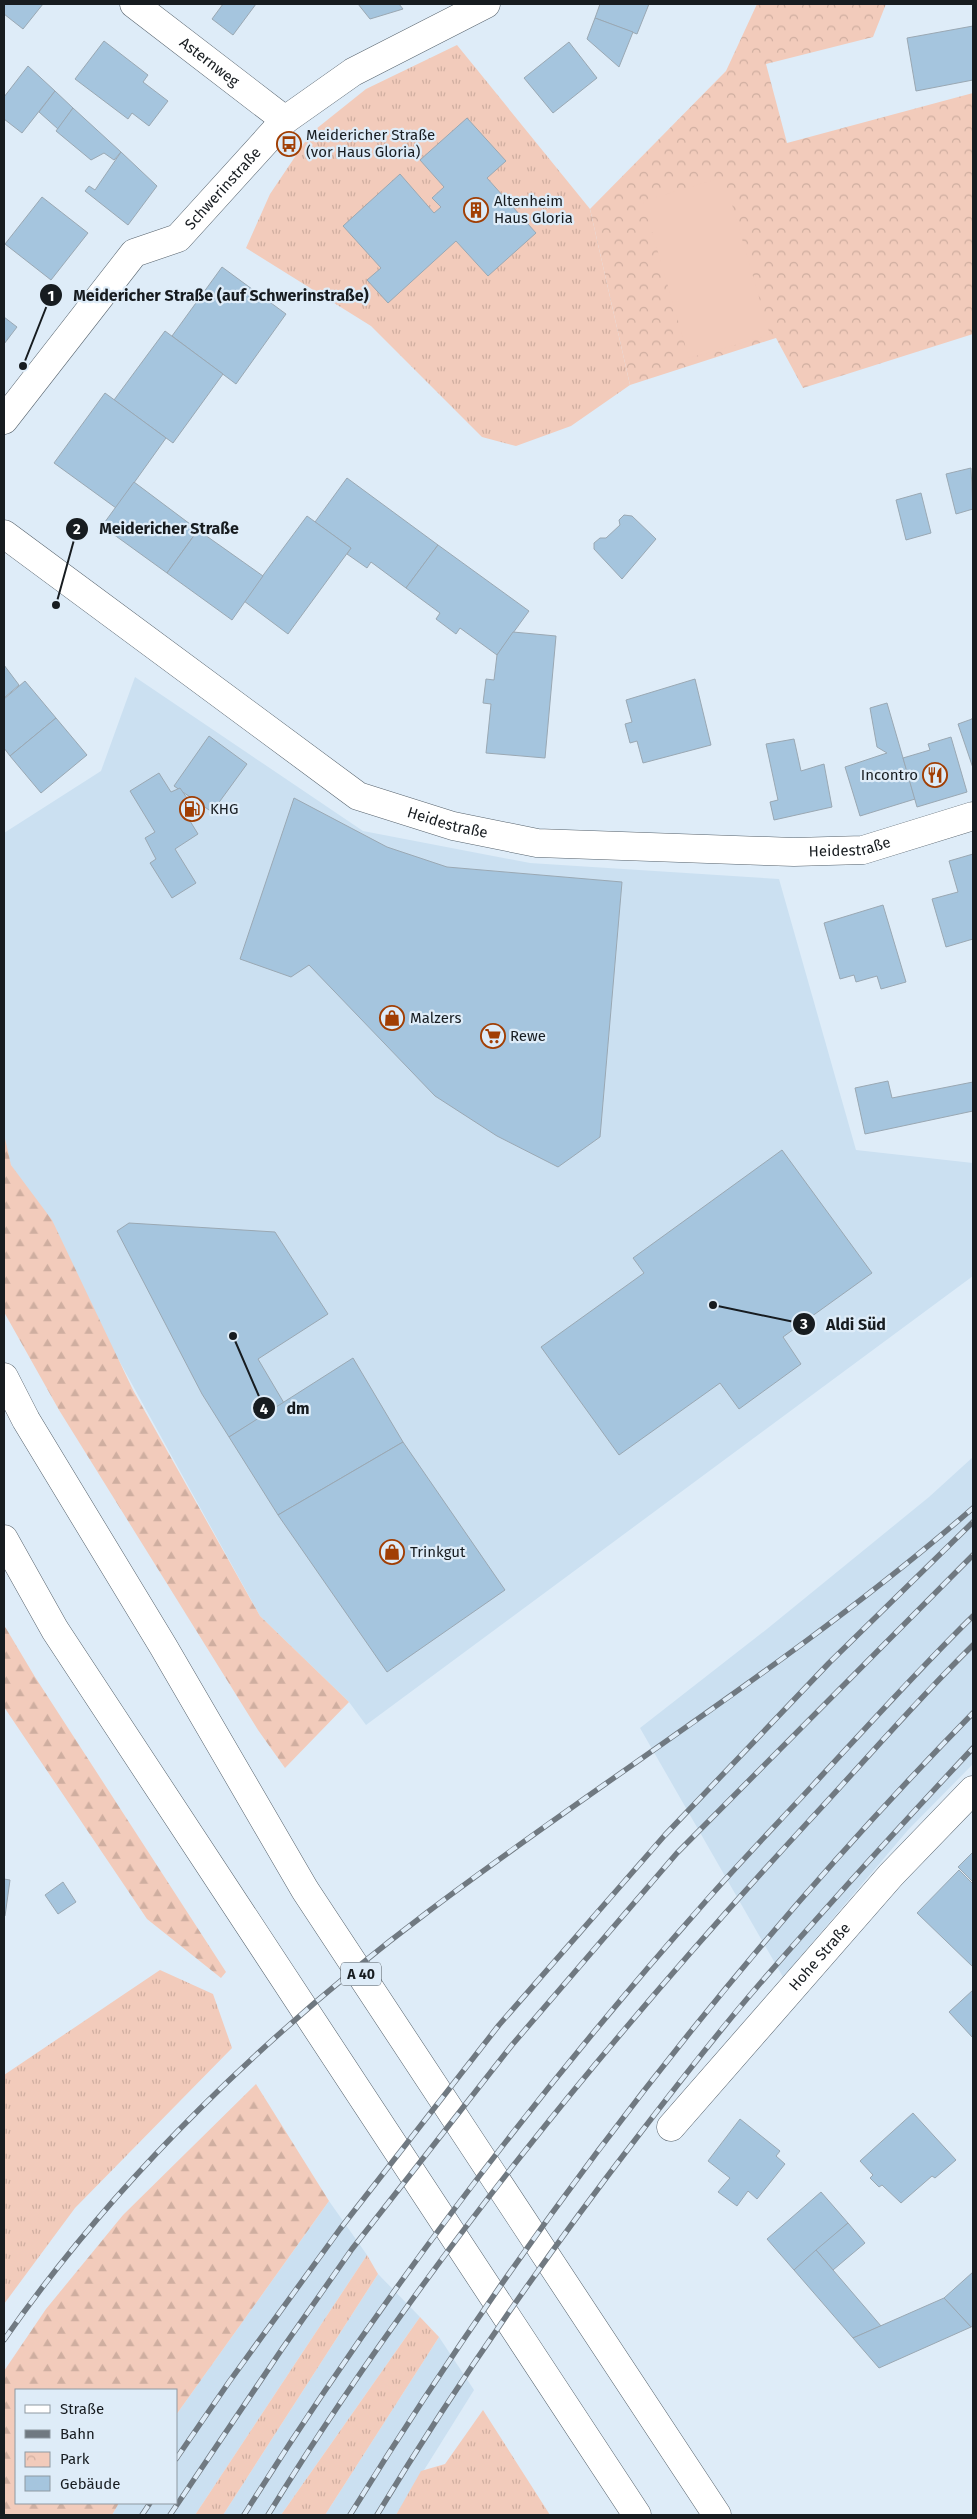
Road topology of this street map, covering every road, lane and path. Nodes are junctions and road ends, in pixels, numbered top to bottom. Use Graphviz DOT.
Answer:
graph roads {
  1 [pos="134,4"];
  2 [pos="486,4"];
  3 [pos="285,120"];
  4 [pos="4,420"];
  5 [pos="4,534"];
  6 [pos="973,816"];
  7 [pos="4,1377"];
  8 [pos="4,1539"];
  9 [pos="973,1790"];
  10 [pos="671,2127"];
  11 [pos="637,2515"];
  12 [pos="718,2515"];
  1 -- 3 [label="main road, Asternweg"];
  2 -- 3 [label="main road, Schwerinstraße"];
  3 -- 4 [label="main road, Schwerinstraße"];
  5 -- 6 [label="main road, Heidestraße"];
  7 -- 12 [label="main road, A 40"];
  8 -- 11 [label="main road"];
  9 -- 10 [label="main road, Hohe Straße"];
}
